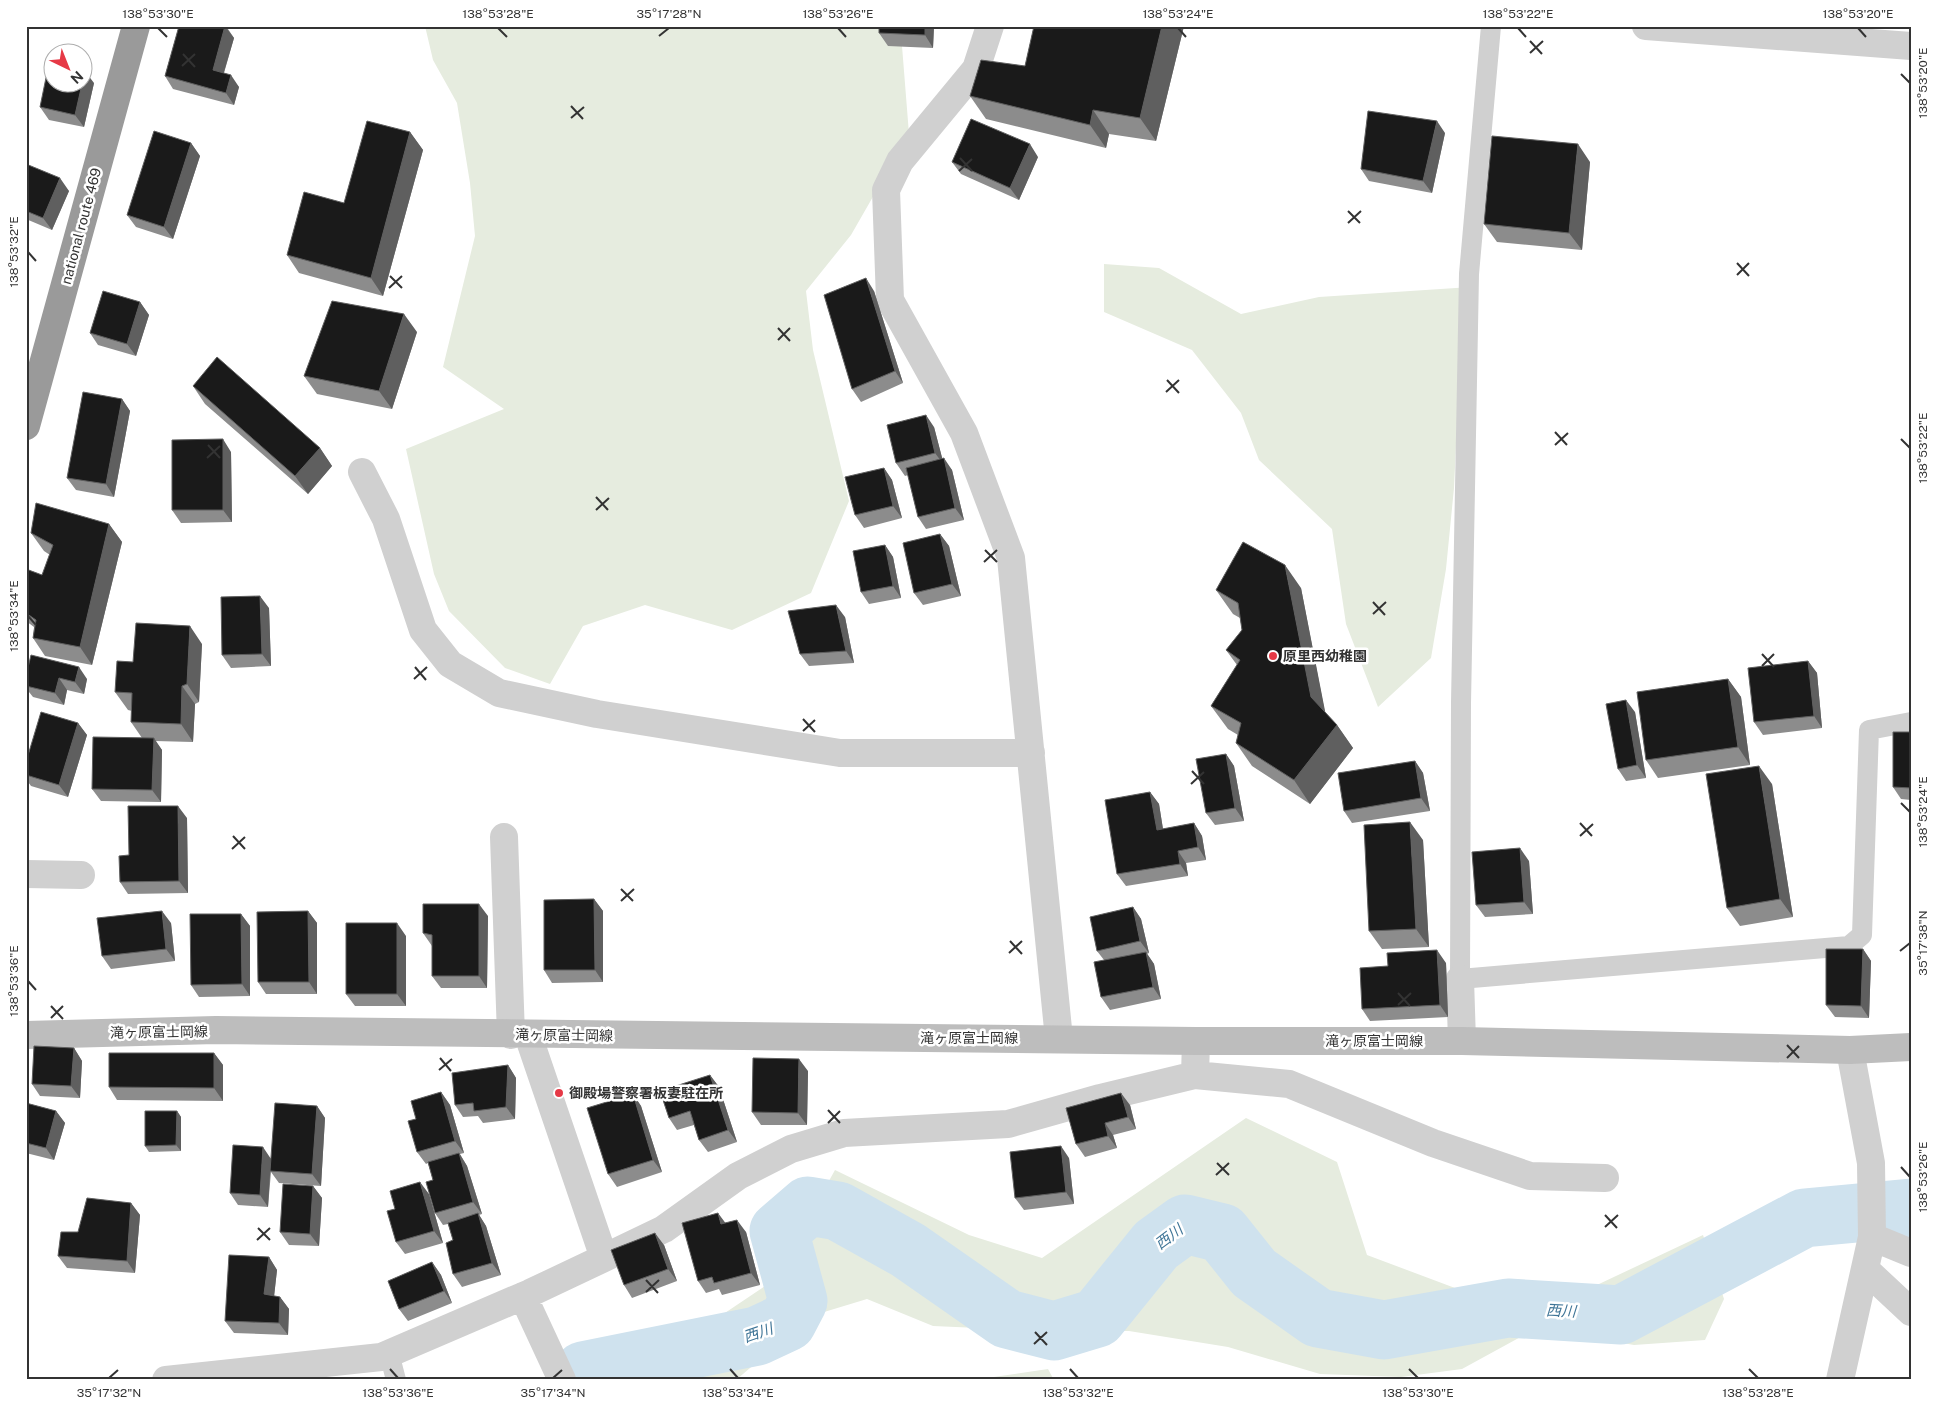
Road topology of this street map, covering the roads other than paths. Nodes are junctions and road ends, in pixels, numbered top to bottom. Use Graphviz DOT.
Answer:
graph roads {
  1 [pos="136,26"];
  2 [pos="990,26"];
  3 [pos="1490,26"];
  4 [pos="1646,26"];
  5 [pos="1911,46"];
  6 [pos="26,426"];
  7 [pos="362,472"];
  8 [pos="1911,722"];
  9 [pos="1031,753"];
  10 [pos="504,837"];
  11 [pos="26,874"];
  12 [pos="81,874"];
  13 [pos="1460,979"];
  14 [pos="26,1035"];
  15 [pos="520,1035"];
  16 [pos="1059,1039"];
  17 [pos="1196,1041"];
  18 [pos="1462,1041"];
  19 [pos="1911,1047"];
  20 [pos="1850,1050"];
  21 [pos="1195,1075"];
  22 [pos="1605,1178"];
  23 [pos="1872,1237"];
  24 [pos="1911,1253"];
  25 [pos="604,1258"];
  26 [pos="1866,1270"];
  27 [pos="523,1296"];
  28 [pos="1911,1312"];
  29 [pos="389,1353"];
  30 [pos="166,1380"];
  31 [pos="396,1380"];
  32 [pos="562,1380"];
  33 [pos="1840,1380"];
  1 -- 6 [label="highway, national route 469"];
  2 -- 9 [label="street"];
  3 -- 13 [label="lane"];
  4 -- 5 [label="street"];
  7 -- 9 [label="street"];
  8 -- 13 [label="lane"];
  9 -- 16 [label="street"];
  10 -- 15 [label="street"];
  11 -- 12 [label="street"];
  13 -- 18 [label="street"];
  14 -- 15 [label="main road, 滝ヶ原富士岡線"];
  15 -- 16 [label="main road, 滝ヶ原富士岡線"];
  15 -- 25 [label="street"];
  16 -- 17 [label="main road, 滝ヶ原富士岡線"];
  17 -- 18 [label="main road, 滝ヶ原富士岡線"];
  17 -- 21 [label="street"];
  18 -- 20 [label="main road, 滝ヶ原富士岡線"];
  19 -- 20 [label="main road, 滝ヶ原富士岡線"];
  20 -- 23 [label="street"];
  21 -- 22 [label="street"];
  21 -- 25 [label="street"];
  23 -- 24 [label="street"];
  23 -- 26 [label="street"];
  25 -- 27 [label="street"];
  26 -- 28 [label="street"];
  26 -- 33 [label="street"];
  27 -- 29 [label="street"];
  27 -- 32 [label="street"];
  29 -- 30 [label="street"];
  29 -- 31 [label="lane"];
}
